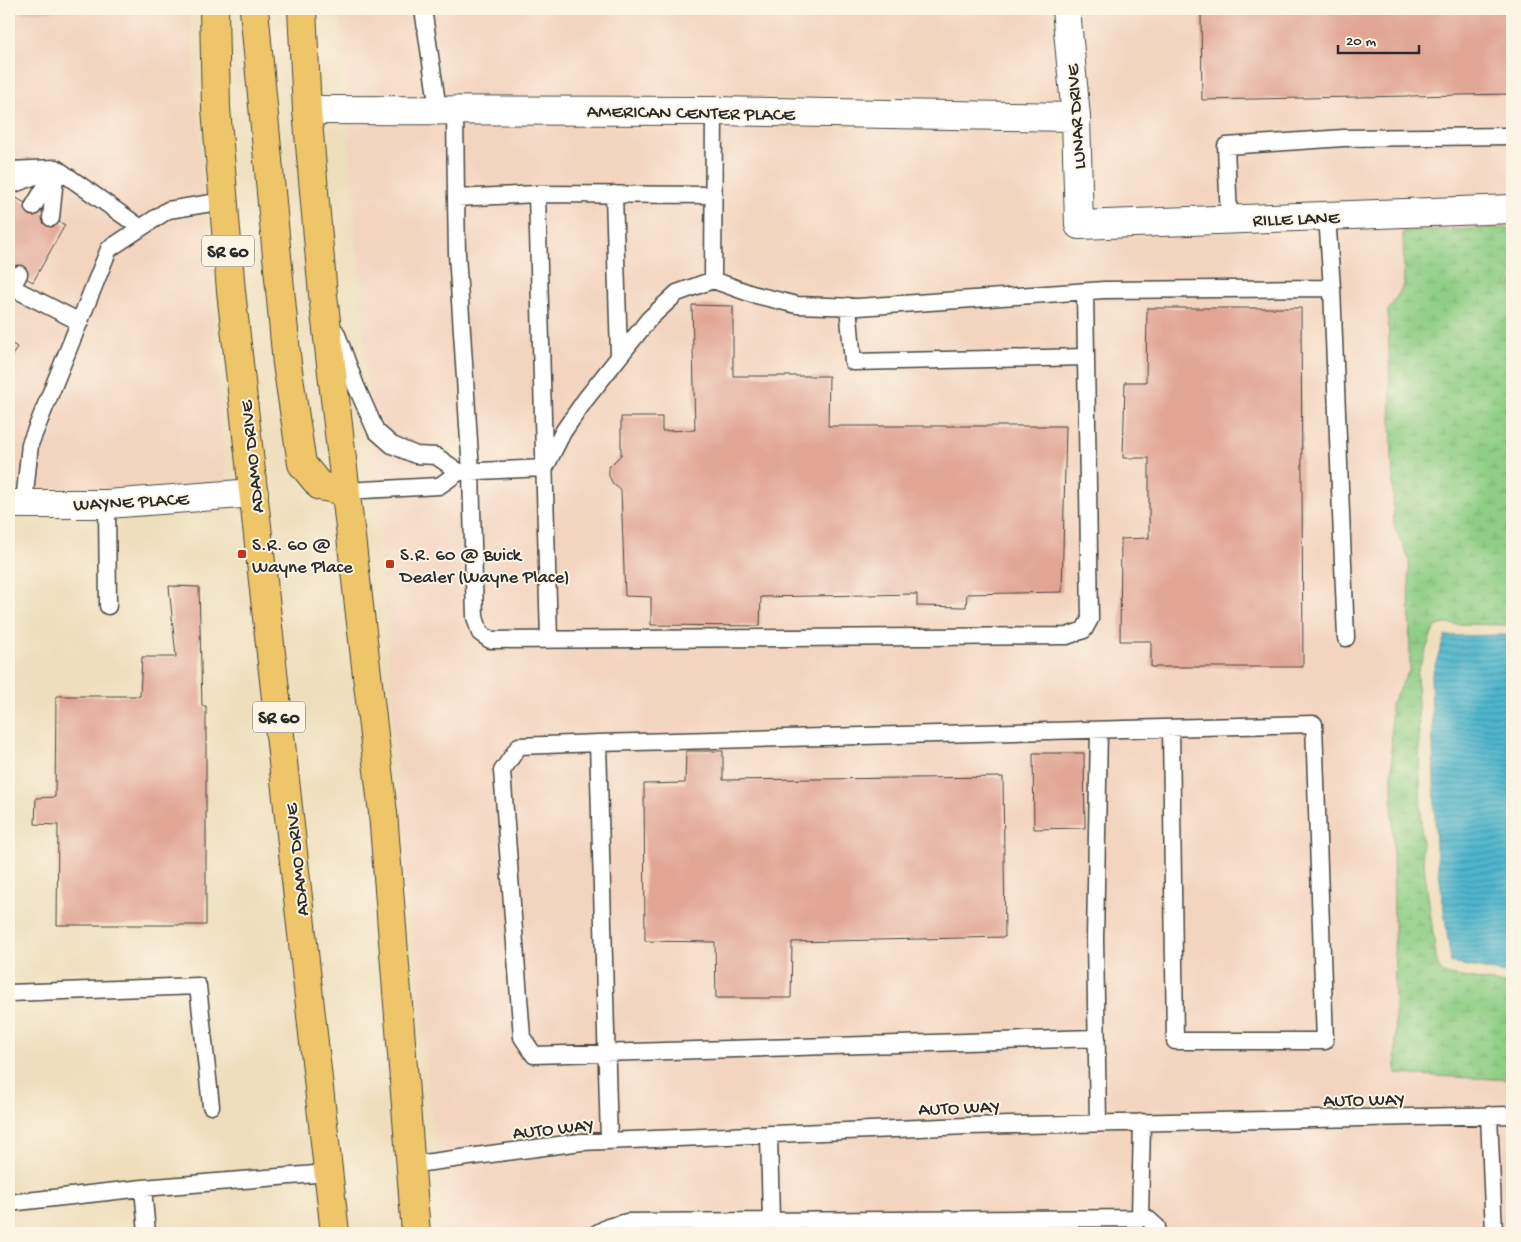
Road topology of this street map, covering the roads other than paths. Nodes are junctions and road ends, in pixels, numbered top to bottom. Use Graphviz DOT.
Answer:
graph roads {
  1 [pos="214,9"];
  2 [pos="254,9"];
  3 [pos="302,9"];
  4 [pos="424,9"];
  5 [pos="1066,9"];
  6 [pos="446,109"];
  7 [pos="307,110"];
  8 [pos="714,111"];
  9 [pos="1076,117"];
  10 [pos="1512,136"];
  11 [pos="56,168"];
  12 [pos="9,170"];
  13 [pos="9,186"];
  14 [pos="537,194"];
  15 [pos="614,194"];
  16 [pos="714,195"];
  17 [pos="456,198"];
  18 [pos="224,201"];
  19 [pos="33,208"];
  20 [pos="1512,209"];
  21 [pos="1327,216"];
  22 [pos="51,218"];
  23 [pos="1229,219"];
  24 [pos="1079,225"];
  25 [pos="141,228"];
  26 [pos="714,280"];
  27 [pos="13,283"];
  28 [pos="1332,288"];
  29 [pos="1085,292"];
  30 [pos="323,295"];
  31 [pos="848,306"];
  32 [pos="80,322"];
  33 [pos="619,354"];
  34 [pos="1086,357"];
  35 [pos="546,468"];
  36 [pos="465,472"];
  37 [pos="345,491"];
  38 [pos="254,493"];
  39 [pos="16,503"];
  40 [pos="107,504"];
  41 [pos="108,606"];
  42 [pos="1346,638"];
  43 [pos="549,640"];
  44 [pos="1171,728"];
  45 [pos="1099,730"];
  46 [pos="598,743"];
  47 [pos="9,993"];
  48 [pos="1097,1038"];
  49 [pos="606,1054"];
  50 [pos="211,1106"];
  51 [pos="1489,1115"];
  52 [pos="1512,1115"];
  53 [pos="1142,1122"];
  54 [pos="1098,1123"];
  55 [pos="769,1134"];
  56 [pos="609,1141"];
  57 [pos="410,1165"];
  58 [pos="328,1173"];
  59 [pos="143,1188"];
  60 [pos="9,1203"];
  61 [pos="1140,1218"];
  62 [pos="770,1221"];
  63 [pos="995,1226"];
  64 [pos="146,1233"];
  65 [pos="335,1233"];
  66 [pos="416,1233"];
  67 [pos="597,1233"];
  68 [pos="1157,1233"];
  69 [pos="1494,1233"];
  1 -- 18 [label="main road, ADAMO DRIVE / SR 60"];
  2 -- 37 [label="main road"];
  3 -- 7 [label="main road"];
  4 -- 6 [label="lane"];
  5 -- 9 [label="street, LUNAR DRIVE"];
  6 -- 7 [label="street, AMERICAN CENTER PLACE"];
  6 -- 8 [label="street, AMERICAN CENTER PLACE"];
  6 -- 17 [label="lane"];
  7 -- 30 [label="main road"];
  8 -- 9 [label="street, AMERICAN CENTER PLACE"];
  8 -- 16 [label="lane"];
  9 -- 24 [label="street, LUNAR DRIVE"];
  10 -- 23 [label="lane"];
  11 -- 12 [label="lane"];
  11 -- 13 [label="lane"];
  11 -- 19 [label="lane"];
  11 -- 22 [label="lane"];
  11 -- 25 [label="lane"];
  14 -- 15 [label="lane"];
  14 -- 17 [label="lane"];
  14 -- 35 [label="lane"];
  15 -- 16 [label="lane"];
  15 -- 33 [label="lane"];
  16 -- 26 [label="lane"];
  17 -- 36 [label="lane"];
  18 -- 25 [label="lane"];
  18 -- 38 [label="main road, ADAMO DRIVE / SR 60"];
  20 -- 21 [label="street, RILLE LANE"];
  21 -- 23 [label="street, RILLE LANE"];
  21 -- 28 [label="lane"];
  23 -- 24 [label="street, RILLE LANE"];
  25 -- 32 [label="lane"];
  26 -- 31 [label="lane"];
  26 -- 33 [label="lane"];
  27 -- 32 [label="lane"];
  28 -- 29 [label="lane"];
  28 -- 42 [label="lane"];
  29 -- 31 [label="lane"];
  29 -- 34 [label="lane"];
  30 -- 36 [label="lane"];
  30 -- 37 [label="main road"];
  31 -- 34 [label="lane"];
  32 -- 39 [label="lane"];
  33 -- 35 [label="lane"];
  34 -- 43 [label="lane"];
  35 -- 36 [label="lane"];
  35 -- 43 [label="lane"];
  36 -- 37 [label="lane"];
  36 -- 43 [label="lane"];
  37 -- 57 [label="main road"];
  38 -- 40 [label="street, WAYNE PLACE"];
  38 -- 58 [label="main road, ADAMO DRIVE / SR 60"];
  39 -- 40 [label="street, WAYNE PLACE"];
  40 -- 41 [label="lane"];
  44 -- 44 [label="lane"];
  44 -- 45 [label="lane"];
  45 -- 46 [label="lane"];
  45 -- 48 [label="lane"];
  46 -- 49 [label="lane"];
  46 -- 49 [label="lane"];
  47 -- 50 [label="lane"];
  48 -- 49 [label="lane"];
  48 -- 54 [label="lane"];
  49 -- 56 [label="lane"];
  51 -- 52 [label="lane, AUTO WAY"];
  51 -- 53 [label="lane, AUTO WAY"];
  51 -- 69 [label="lane"];
  53 -- 54 [label="lane, AUTO WAY"];
  53 -- 61 [label="lane"];
  54 -- 55 [label="lane, AUTO WAY"];
  55 -- 56 [label="lane, AUTO WAY"];
  55 -- 62 [label="lane"];
  56 -- 57 [label="lane, AUTO WAY"];
  57 -- 66 [label="main road"];
  58 -- 59 [label="lane"];
  58 -- 65 [label="main road, ADAMO DRIVE / SR 60"];
  59 -- 60 [label="lane"];
  59 -- 64 [label="lane"];
  61 -- 63 [label="lane"];
  61 -- 68 [label="lane"];
  62 -- 63 [label="lane"];
  62 -- 67 [label="lane"];
}
